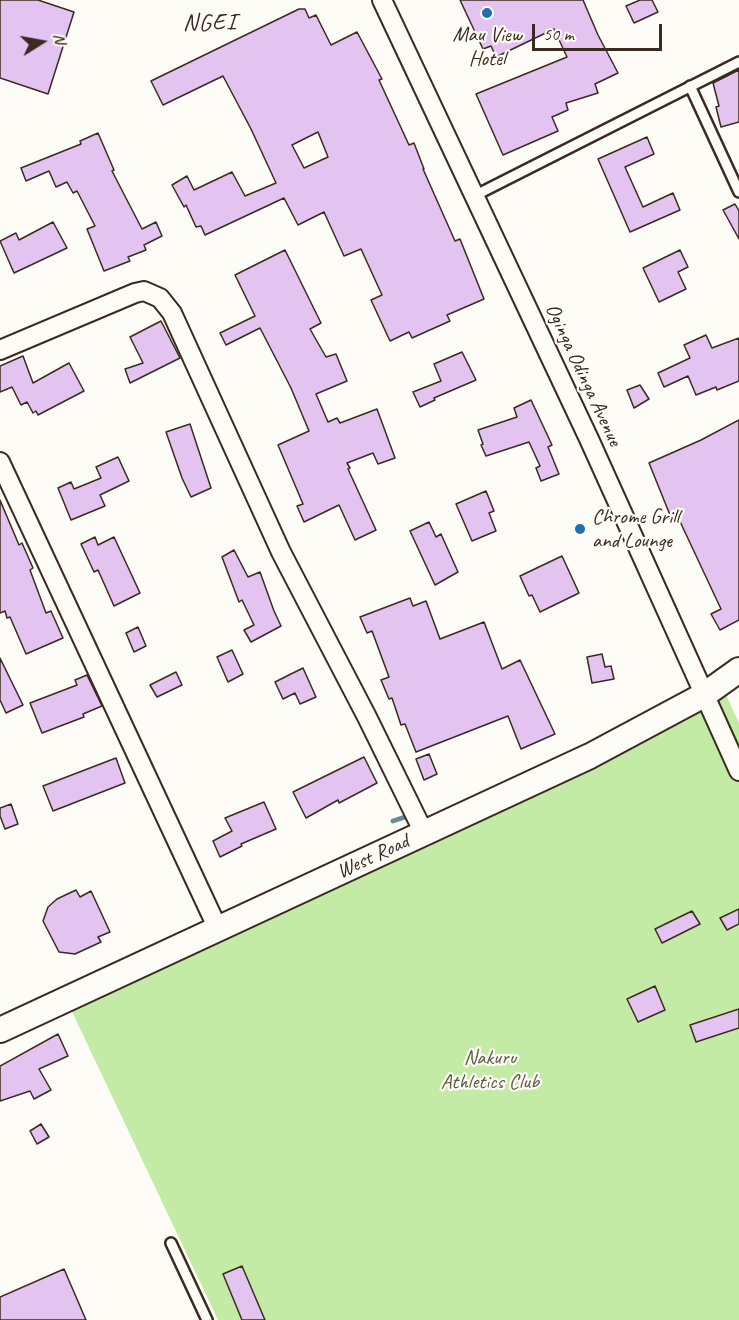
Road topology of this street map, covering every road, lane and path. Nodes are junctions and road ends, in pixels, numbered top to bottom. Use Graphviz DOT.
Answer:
graph roads {
  1 [pos="382,0"];
  2 [pos="739,62"];
  3 [pos="690,86"];
  4 [pos="739,192"];
  5 [pos="474,196"];
  6 [pos="0,350"];
  7 [pos="0,462"];
  8 [pos="739,670"];
  9 [pos="704,694"];
  10 [pos="739,771"];
  11 [pos="424,833"];
  12 [pos="218,929"];
  13 [pos="0,1030"];
  14 [pos="171,1243"];
  15 [pos="207,1320"];
  1 -- 5 [label="street, Oginga Odinga Avenue"];
  2 -- 3 [label="lane"];
  3 -- 4 [label="lane"];
  3 -- 5 [label="lane"];
  5 -- 9 [label="street, Oginga Odinga Avenue"];
  6 -- 11 [label="street"];
  7 -- 12 [label="street"];
  8 -- 9 [label="street, West Road"];
  9 -- 10 [label="street, Oginga Odinga Avenue"];
  9 -- 11 [label="street, West Road"];
  11 -- 12 [label="street, West Road"];
  12 -- 13 [label="street, West Road"];
  14 -- 15 [label="lane"];
}
